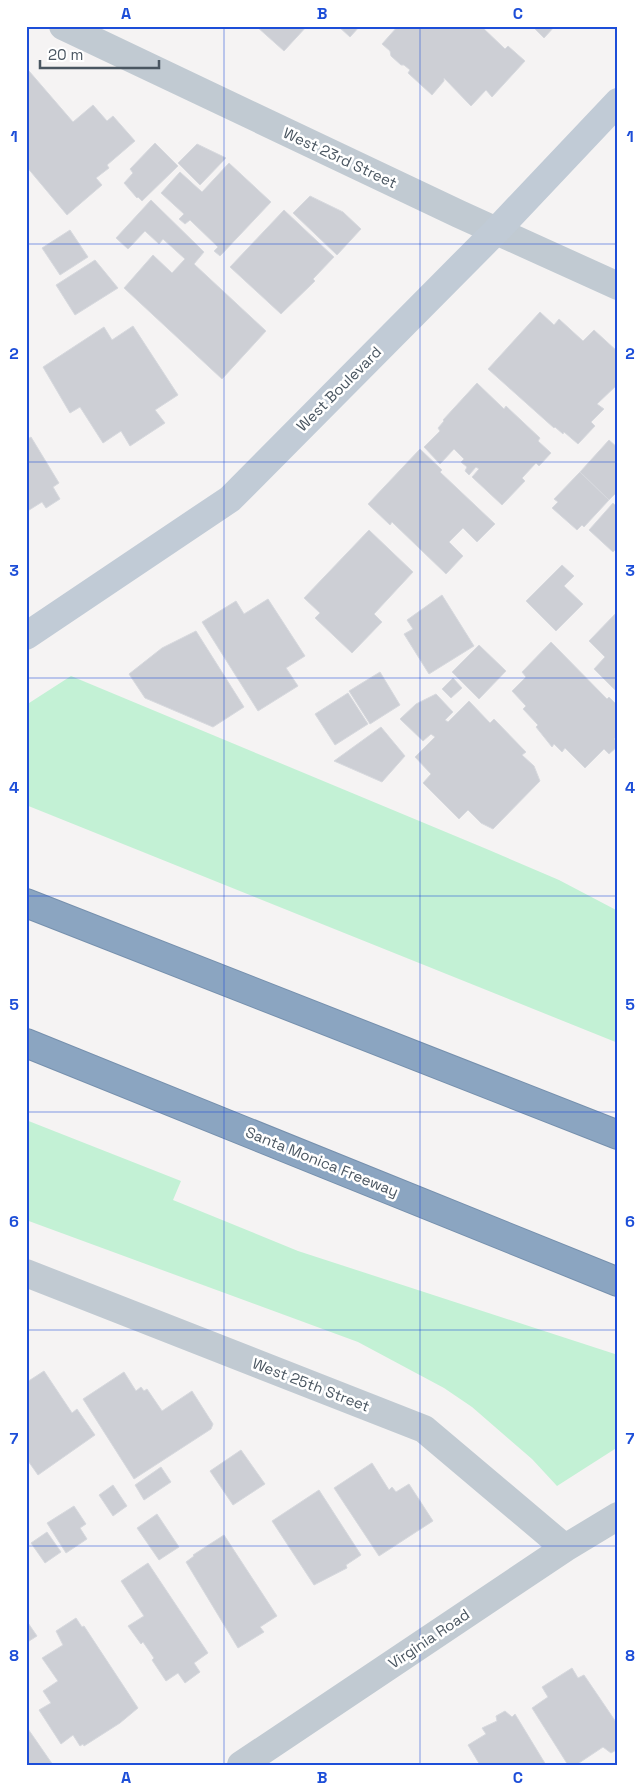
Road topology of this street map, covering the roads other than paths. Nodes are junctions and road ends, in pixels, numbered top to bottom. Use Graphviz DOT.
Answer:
graph roads {
  1 [pos="63,26"];
  2 [pos="618,102"];
  3 [pos="496,231"];
  4 [pos="618,286"];
  5 [pos="29,634"];
  6 [pos="26,903"];
  7 [pos="26,1043"];
  8 [pos="618,1135"];
  9 [pos="26,1273"];
  10 [pos="618,1282"];
  11 [pos="618,1516"];
  12 [pos="565,1548"];
  13 [pos="241,1765"];
  1 -- 3 [label="street, West 23rd Street"];
  2 -- 3 [label="street, West Boulevard"];
  3 -- 4 [label="street, West 23rd Street"];
  3 -- 5 [label="street, West Boulevard"];
  6 -- 8 [label="highway"];
  7 -- 10 [label="highway, Santa Monica Freeway"];
  9 -- 12 [label="street, West 25th Street"];
  11 -- 12 [label="street, Virginia Road"];
  12 -- 13 [label="street, Virginia Road"];
}
